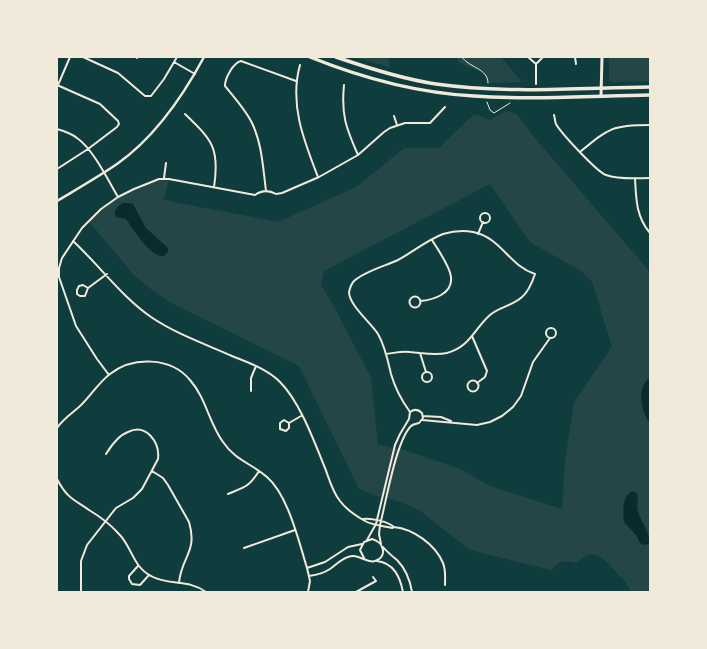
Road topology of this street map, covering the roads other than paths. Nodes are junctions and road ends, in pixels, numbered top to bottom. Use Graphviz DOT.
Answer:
graph roads {
  1 [pos="70,57"];
  2 [pos="83,57"];
  3 [pos="177,57"];
  4 [pos="204,57"];
  5 [pos="310,57"];
  6 [pos="336,57"];
  7 [pos="528,57"];
  8 [pos="543,57"];
  9 [pos="575,57"];
  10 [pos="602,57"];
  11 [pos="174,62"];
  12 [pos="536,64"];
  13 [pos="576,64"];
  14 [pos="300,65"];
  15 [pos="195,74"];
  16 [pos="296,81"];
  17 [pos="420,81"];
  18 [pos="536,84"];
  19 [pos="58,85"];
  20 [pos="344,85"];
  21 [pos="650,87"];
  22 [pos="601,88"];
  23 [pos="419,89"];
  24 [pos="650,95"];
  25 [pos="601,96"];
  26 [pos="445,107"];
  27 [pos="185,114"];
  28 [pos="554,115"];
  29 [pos="394,116"];
  30 [pos="397,125"];
  31 [pos="650,125"];
  32 [pos="57,129"];
  33 [pos="88,149"];
  34 [pos="580,152"];
  35 [pos="358,155"];
  36 [pos="166,163"];
  37 [pos="57,169"];
  38 [pos="104,172"];
  39 [pos="164,178"];
  40 [pos="318,178"];
  41 [pos="635,178"];
  42 [pos="650,178"];
  43 [pos="214,187"];
  44 [pos="266,191"];
  45 [pos="118,197"];
  46 [pos="57,201"];
  47 [pos="483,222"];
  48 [pos="650,233"];
  49 [pos="478,234"];
  50 [pos="432,240"];
  51 [pos="72,241"];
  52 [pos="107,274"];
  53 [pos="88,288"];
  54 [pos="420,301"];
  55 [pos="472,336"];
  56 [pos="550,338"];
  57 [pos="420,353"];
  58 [pos="386,354"];
  59 [pos="256,366"];
  60 [pos="426,372"];
  61 [pos="108,375"];
  62 [pos="477,383"];
  63 [pos="251,391"];
  64 [pos="410,412"];
  65 [pos="301,416"];
  66 [pos="423,416"];
  67 [pos="422,420"];
  68 [pos="454,422"];
  69 [pos="289,423"];
  70 [pos="57,428"];
  71 [pos="106,454"];
  72 [pos="152,471"];
  73 [pos="259,471"];
  74 [pos="57,479"];
  75 [pos="228,494"];
  76 [pos="363,519"];
  77 [pos="105,521"];
  78 [pos="377,521"];
  79 [pos="381,522"];
  80 [pos="376,524"];
  81 [pos="380,525"];
  82 [pos="394,527"];
  83 [pos="295,530"];
  84 [pos="367,540"];
  85 [pos="363,544"];
  86 [pos="381,545"];
  87 [pos="244,548"];
  88 [pos="364,558"];
  89 [pos="376,561"];
  90 [pos="138,566"];
  91 [pos="307,568"];
  92 [pos="149,575"];
  93 [pos="309,576"];
  94 [pos="373,577"];
  95 [pos="179,583"];
  96 [pos="445,585"];
  97 [pos="81,592"];
  98 [pos="206,592"];
  99 [pos="308,592"];
  100 [pos="356,592"];
  101 [pos="403,592"];
  102 [pos="412,592"];
  1 -- 19 [label="street"];
  2 -- 11 [label="street"];
  3 -- 11 [label="street"];
  4 -- 15 [label="street"];
  5 -- 23 [label="main road"];
  6 -- 17 [label="main road"];
  7 -- 12 [label="street"];
  8 -- 12 [label="street"];
  9 -- 13 [label="street"];
  10 -- 22 [label="main road"];
  11 -- 15 [label="street"];
  12 -- 18 [label="street"];
  14 -- 16 [label="street"];
  15 -- 38 [label="street"];
  16 -- 40 [label="street"];
  16 -- 44 [label="street"];
  17 -- 22 [label="main road"];
  17 -- 23 [label="main road"];
  19 -- 33 [label="street"];
  20 -- 35 [label="street"];
  21 -- 22 [label="main road"];
  22 -- 25 [label="main road"];
  23 -- 25 [label="main road"];
  24 -- 25 [label="main road"];
  26 -- 30 [label="street"];
  27 -- 43 [label="street"];
  28 -- 34 [label="street"];
  29 -- 30 [label="street"];
  30 -- 35 [label="street"];
  31 -- 34 [label="street"];
  32 -- 33 [label="street"];
  33 -- 37 [label="street"];
  33 -- 38 [label="street"];
  34 -- 41 [label="street"];
  35 -- 40 [label="street"];
  36 -- 39 [label="street"];
  38 -- 45 [label="street"];
  38 -- 46 [label="street"];
  39 -- 43 [label="street"];
  39 -- 45 [label="street"];
  40 -- 44 [label="street"];
  41 -- 42 [label="street"];
  41 -- 48 [label="street"];
  43 -- 44 [label="street"];
  45 -- 51 [label="street"];
  47 -- 47 [label="street"];
  47 -- 49 [label="street"];
  49 -- 50 [label="street"];
  49 -- 55 [label="street"];
  50 -- 54 [label="street"];
  50 -- 58 [label="street"];
  51 -- 52 [label="street"];
  51 -- 61 [label="street"];
  52 -- 53 [label="street"];
  52 -- 59 [label="street"];
  53 -- 53 [label="street"];
  54 -- 54 [label="street"];
  55 -- 57 [label="street"];
  55 -- 62 [label="street"];
  56 -- 56 [label="street"];
  56 -- 68 [label="street"];
  57 -- 58 [label="street"];
  57 -- 60 [label="street"];
  58 -- 64 [label="street"];
  59 -- 63 [label="street"];
  59 -- 65 [label="street"];
  60 -- 60 [label="street"];
  61 -- 70 [label="street"];
  61 -- 73 [label="street"];
  62 -- 62 [label="street"];
  64 -- 66 [label="street"];
  64 -- 78 [label="street"];
  65 -- 69 [label="street"];
  65 -- 76 [label="street"];
  66 -- 67 [label="street"];
  66 -- 68 [label="street"];
  67 -- 68 [label="street"];
  67 -- 79 [label="street"];
  69 -- 69 [label="street"];
  71 -- 72 [label="street"];
  72 -- 77 [label="street"];
  72 -- 95 [label="street"];
  73 -- 75 [label="street"];
  73 -- 83 [label="street"];
  74 -- 77 [label="street"];
  76 -- 78 [label="street"];
  76 -- 80 [label="street"];
  77 -- 90 [label="street"];
  77 -- 97 [label="street"];
  78 -- 79 [label="street"];
  78 -- 80 [label="street"];
  79 -- 81 [label="street"];
  79 -- 82 [label="street"];
  80 -- 81 [label="street"];
  80 -- 84 [label="street"];
  81 -- 82 [label="street"];
  81 -- 86 [label="street"];
  82 -- 96 [label="street"];
  83 -- 87 [label="street"];
  83 -- 91 [label="street"];
  84 -- 85 [label="street"];
  84 -- 86 [label="street"];
  85 -- 88 [label="street"];
  85 -- 91 [label="street"];
  86 -- 89 [label="street"];
  86 -- 102 [label="street"];
  88 -- 89 [label="street"];
  88 -- 93 [label="street"];
  89 -- 101 [label="street"];
  90 -- 92 [label="street"];
  90 -- 92 [label="street"];
  91 -- 93 [label="street"];
  92 -- 95 [label="street"];
  93 -- 99 [label="street"];
  94 -- 100 [label="street"];
  95 -- 98 [label="street"];
}
